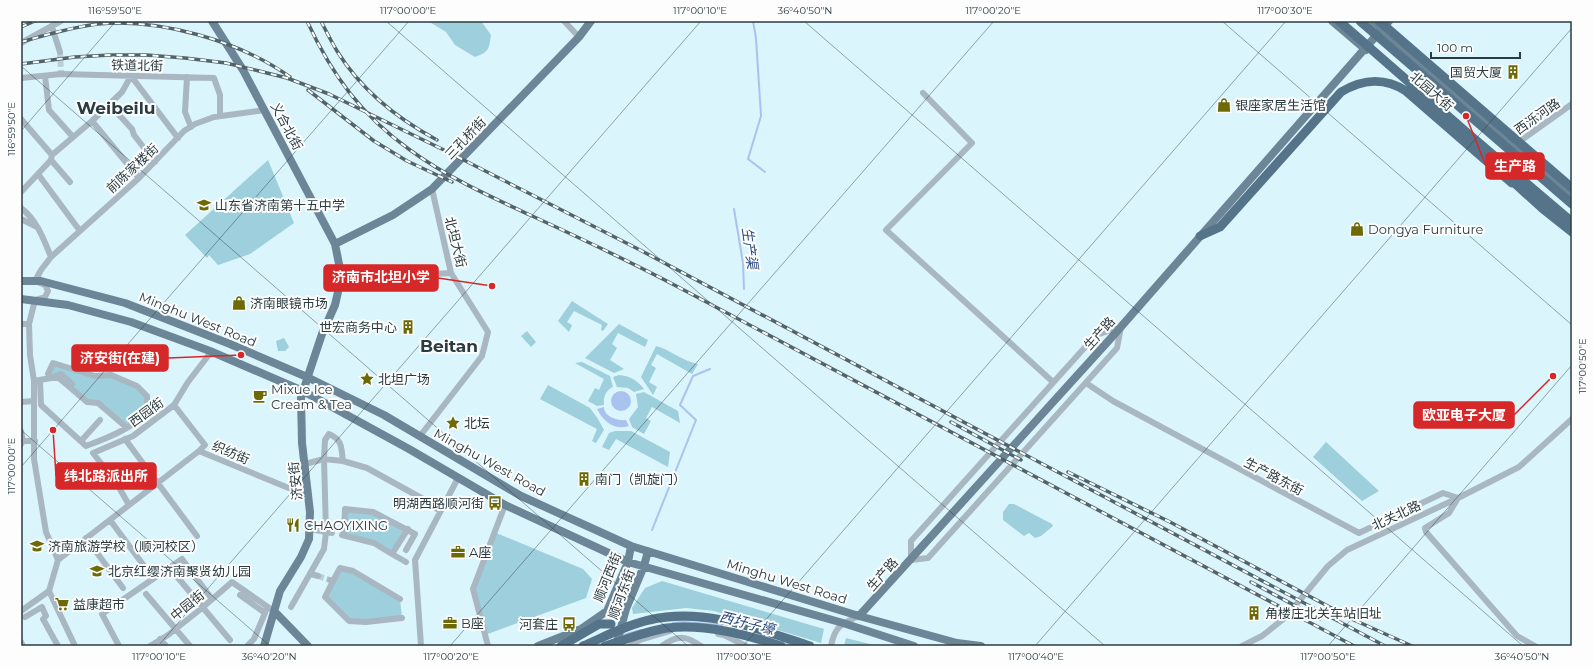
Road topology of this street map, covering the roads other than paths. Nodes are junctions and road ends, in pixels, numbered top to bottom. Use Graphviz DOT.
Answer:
graph roads {
  1 [pos="61,21"];
  2 [pos="212,21"];
  3 [pos="564,21"];
  4 [pos="591,21"];
  5 [pos="1332,21"];
  6 [pos="1339,21"];
  7 [pos="1360,21"];
  8 [pos="1372,21"];
  9 [pos="1389,21"];
  10 [pos="1381,25"];
  11 [pos="52,27"];
  12 [pos="579,37"];
  13 [pos="21,44"];
  14 [pos="1365,49"];
  15 [pos="60,52"];
  16 [pos="45,76"];
  17 [pos="130,76"];
  18 [pos="187,77"];
  19 [pos="21,78"];
  20 [pos="923,93"];
  21 [pos="109,104"];
  22 [pos="1572,104"];
  23 [pos="265,110"];
  24 [pos="220,116"];
  25 [pos="1470,117"];
  26 [pos="21,119"];
  27 [pos="92,121"];
  28 [pos="191,126"];
  29 [pos="1465,131"];
  30 [pos="73,137"];
  31 [pos="178,138"];
  32 [pos="1515,145"];
  33 [pos="1527,149"];
  34 [pos="51,158"];
  35 [pos="155,162"];
  36 [pos="38,174"];
  37 [pos="139,178"];
  38 [pos="70,182"];
  39 [pos="1512,183"];
  40 [pos="1571,187"];
  41 [pos="432,189"];
  42 [pos="21,192"];
  43 [pos="1572,195"];
  44 [pos="1572,204"];
  45 [pos="21,208"];
  46 [pos="1543,209"];
  47 [pos="21,219"];
  48 [pos="1572,222"];
  49 [pos="1572,226"];
  50 [pos="37,227"];
  51 [pos="80,231"];
  52 [pos="1572,232"];
  53 [pos="1200,236"];
  54 [pos="336,244"];
  55 [pos="52,258"];
  56 [pos="451,273"];
  57 [pos="340,280"];
  58 [pos="21,281"];
  59 [pos="35,281"];
  60 [pos="21,299"];
  61 [pos="35,300"];
  62 [pos="21,324"];
  63 [pos="29,324"];
  64 [pos="1121,327"];
  65 [pos="210,351"];
  66 [pos="307,377"];
  67 [pos="51,378"];
  68 [pos="37,381"];
  69 [pos="1053,382"];
  70 [pos="1086,383"];
  71 [pos="72,384"];
  72 [pos="303,391"];
  73 [pos="34,401"];
  74 [pos="21,402"];
  75 [pos="174,405"];
  76 [pos="1572,419"];
  77 [pos="100,420"];
  78 [pos="126,427"];
  79 [pos="21,431"];
  80 [pos="420,436"];
  81 [pos="125,439"];
  82 [pos="35,441"];
  83 [pos="81,441"];
  84 [pos="22,442"];
  85 [pos="199,451"];
  86 [pos="324,460"];
  87 [pos="343,461"];
  88 [pos="306,464"];
  89 [pos="458,478"];
  90 [pos="158,482"];
  91 [pos="308,496"];
  92 [pos="1458,498"];
  93 [pos="129,505"];
  94 [pos="506,505"];
  95 [pos="440,511"];
  96 [pos="110,520"];
  97 [pos="310,529"];
  98 [pos="408,529"];
  99 [pos="329,532"];
  100 [pos="197,536"];
  101 [pos="86,538"];
  102 [pos="632,546"];
  103 [pos="406,550"];
  104 [pos="648,551"];
  105 [pos="392,554"];
  106 [pos="58,560"];
  107 [pos="911,560"];
  108 [pos="406,562"];
  109 [pos="628,562"];
  110 [pos="644,566"];
  111 [pos="148,570"];
  112 [pos="174,573"];
  113 [pos="311,574"];
  114 [pos="318,576"];
  115 [pos="123,588"];
  116 [pos="49,591"];
  117 [pos="146,594"];
  118 [pos="240,595"];
  119 [pos="212,599"];
  120 [pos="400,599"];
  121 [pos="267,606"];
  122 [pos="291,607"];
  123 [pos="202,608"];
  124 [pos="274,612"];
  125 [pos="265,613"];
  126 [pos="23,614"];
  127 [pos="859,616"];
  128 [pos="402,618"];
  129 [pos="593,620"];
  130 [pos="843,623"];
  131 [pos="611,624"];
  132 [pos="176,629"];
  133 [pos="581,629"];
  134 [pos="160,639"];
  135 [pos="230,640"];
  136 [pos="21,642"];
  137 [pos="831,643"];
  138 [pos="639,644"];
  139 [pos="23,646"];
  140 [pos="58,646"];
  141 [pos="75,646"];
  142 [pos="119,646"];
  143 [pos="150,646"];
  144 [pos="166,646"];
  145 [pos="190,646"];
  146 [pos="247,646"];
  147 [pos="264,646"];
  148 [pos="308,646"];
  149 [pos="421,646"];
  150 [pos="488,646"];
  151 [pos="538,646"];
  152 [pos="561,646"];
  153 [pos="583,646"];
  154 [pos="606,646"];
  155 [pos="616,646"];
  156 [pos="630,646"];
  157 [pos="662,646"];
  158 [pos="702,646"];
  159 [pos="746,646"];
  160 [pos="781,646"];
  161 [pos="810,646"];
  162 [pos="914,646"];
  163 [pos="981,646"];
  164 [pos="1242,646"];
  165 [pos="1535,646"];
  1 -- 11 [label="street"];
  2 -- 23 [label="main road, 义合北街"];
  3 -- 12 [label="street"];
  4 -- 12 [label="main road, 三孔桥街"];
  5 -- 14 [label="main road, 北园大街"];
  6 -- 29 [label="highway"];
  7 -- 25 [label="highway"];
  8 -- 10 [label="main road, 北园大街"];
  9 -- 10 [label="main road"];
  10 -- 14 [label="main road, 生产路"];
  10 -- 32 [label="main road, 北园大街"];
  10 -- 33 [label="highway"];
  11 -- 13 [label="street"];
  11 -- 15 [label="street"];
  12 -- 41 [label="main road, 三孔桥街"];
  14 -- 49 [label="main road, 北园大街"];
  14 -- 53 [label="main road, 生产路"];
  16 -- 17 [label="street, 铁道北街"];
  16 -- 19 [label="street, 铁道北街"];
  16 -- 30 [label="street"];
  17 -- 18 [label="street, 铁道北街"];
  17 -- 21 [label="street"];
  17 -- 31 [label="street"];
  18 -- 24 [label="street, 铁道北街"];
  18 -- 28 [label="street"];
  20 -- 69 [label="street"];
  21 -- 27 [label="street"];
  21 -- 35 [label="street"];
  22 -- 32 [label="street, 西泺河路"];
  23 -- 24 [label="street, 前陈家楼街"];
  23 -- 54 [label="main road, 义合北街"];
  24 -- 28 [label="street, 前陈家楼街"];
  25 -- 33 [label="highway"];
  25 -- 44 [label="highway"];
  26 -- 34 [label="street"];
  27 -- 30 [label="street"];
  27 -- 37 [label="street"];
  28 -- 31 [label="street, 前陈家楼街"];
  29 -- 39 [label="highway"];
  29 -- 48 [label="highway"];
  30 -- 34 [label="street"];
  31 -- 35 [label="street, 前陈家楼街"];
  32 -- 43 [label="main road, 北园大街"];
  33 -- 40 [label="highway"];
  34 -- 36 [label="street"];
  34 -- 38 [label="street"];
  35 -- 37 [label="street, 前陈家楼街"];
  36 -- 42 [label="street"];
  36 -- 51 [label="street"];
  37 -- 51 [label="street, 前陈家楼街"];
  39 -- 46 [label="highway"];
  39 -- 53 [label="highway"];
  41 -- 54 [label="main road, 三孔桥街"];
  41 -- 56 [label="street, 北坦大街"];
  45 -- 50 [label="street"];
  46 -- 49 [label="highway"];
  46 -- 52 [label="highway"];
  47 -- 50 [label="street"];
  50 -- 55 [label="street"];
  51 -- 55 [label="street, 前陈家楼街"];
  53 -- 64 [label="main road, 生产路"];
  54 -- 57 [label="main road, 济安街"];
  55 -- 59 [label="street, 前陈家楼街"];
  56 -- 57 [label="street"];
  56 -- 80 [label="street, 北坦大街"];
  57 -- 66 [label="main road, 济安街"];
  58 -- 59 [label="main road, Minghu West Road"];
  59 -- 61 [label="street"];
  59 -- 66 [label="main road, Minghu West Road"];
  60 -- 61 [label="main road, Minghu West Road"];
  61 -- 63 [label="street"];
  61 -- 65 [label="main road, Minghu West Road"];
  62 -- 63 [label="street"];
  63 -- 68 [label="street"];
  64 -- 69 [label="street"];
  64 -- 70 [label="street"];
  64 -- 107 [label="main road, 生产路"];
  65 -- 72 [label="main road, Minghu West Road"];
  65 -- 75 [label="street, 西园街"];
  66 -- 72 [label="main road, 济安街"];
  66 -- 80 [label="main road, Minghu West Road"];
  67 -- 68 [label="street"];
  67 -- 71 [label="street"];
  67 -- 78 [label="street"];
  67 -- 78 [label="street"];
  68 -- 73 [label="street"];
  68 -- 83 [label="street"];
  69 -- 107 [label="street"];
  70 -- 92 [label="street, 生产路东街"];
  70 -- 107 [label="street"];
  72 -- 88 [label="main road, 济安街"];
  72 -- 89 [label="main road, Minghu West Road"];
  73 -- 74 [label="street"];
  73 -- 82 [label="street"];
  75 -- 81 [label="street, 西园街"];
  75 -- 85 [label="street"];
  76 -- 92 [label="street, 北关北路"];
  77 -- 83 [label="street"];
  78 -- 83 [label="street"];
  79 -- 84 [label="street"];
  80 -- 102 [label="main road, Minghu West Road"];
  81 -- 90 [label="street"];
  81 -- 93 [label="street, 西园街"];
  82 -- 84 [label="street"];
  82 -- 106 [label="street"];
  85 -- 90 [label="street, 织纺街"];
  85 -- 91 [label="street, 织纺街"];
  86 -- 87 [label="street"];
  86 -- 87 [label="street"];
  86 -- 88 [label="street"];
  86 -- 99 [label="street"];
  87 -- 95 [label="street"];
  88 -- 91 [label="main road, 济安街"];
  89 -- 94 [label="main road, Minghu West Road"];
  89 -- 95 [label="street"];
  90 -- 93 [label="street, 织纺街"];
  90 -- 100 [label="street"];
  91 -- 97 [label="main road, 济安街"];
  92 -- 164 [label="street, 北关北路"];
  92 -- 165 [label="street"];
  93 -- 96 [label="street, 织纺街"];
  94 -- 109 [label="main road, Minghu West Road"];
  94 -- 150 [label="street"];
  95 -- 149 [label="street"];
  96 -- 101 [label="street, 织纺街"];
  96 -- 111 [label="street"];
  97 -- 99 [label="street"];
  97 -- 124 [label="main road, 济安街"];
  98 -- 103 [label="street"];
  98 -- 105 [label="street"];
  98 -- 105 [label="street"];
  99 -- 113 [label="street"];
  101 -- 106 [label="street, 织纺街"];
  101 -- 115 [label="street"];
  102 -- 104 [label="main road, Minghu West Road"];
  102 -- 109 [label="main road, 顺河西街"];
  104 -- 110 [label="main road, 顺河东街"];
  104 -- 127 [label="main road, Minghu West Road"];
  105 -- 108 [label="street"];
  106 -- 116 [label="street"];
  107 -- 127 [label="main road, 生产路"];
  109 -- 110 [label="main road, Minghu West Road"];
  109 -- 129 [label="main road, 顺河西街"];
  110 -- 130 [label="main road, Minghu West Road"];
  110 -- 155 [label="main road, 顺河东街"];
  112 -- 123 [label="street"];
  113 -- 114 [label="street"];
  113 -- 122 [label="street"];
  116 -- 126 [label="street"];
  116 -- 141 [label="street"];
  117 -- 132 [label="street"];
  118 -- 125 [label="street"];
  119 -- 121 [label="street, 中园街"];
  119 -- 123 [label="street, 中园街"];
  119 -- 142 [label="street"];
  120 -- 128 [label="street"];
  121 -- 124 [label="street, 中园街"];
  121 -- 125 [label="street"];
  123 -- 132 [label="street, 中园街"];
  123 -- 135 [label="street"];
  124 -- 147 [label="main road, 济安街"];
  124 -- 148 [label="main road"];
  125 -- 146 [label="street"];
  126 -- 140 [label="street"];
  127 -- 130 [label="street, 生产路"];
  127 -- 163 [label="main road, Minghu West Road"];
  129 -- 131 [label="main road"];
  129 -- 133 [label="main road, 顺河西街"];
  130 -- 137 [label="street"];
  130 -- 162 [label="main road, Minghu West Road"];
  131 -- 152 [label="highway"];
  131 -- 155 [label="main road"];
  132 -- 134 [label="street, 中园街"];
  132 -- 145 [label="street"];
  133 -- 151 [label="main road, 顺河西街"];
  133 -- 152 [label="highway"];
  134 -- 143 [label="street, 中园街"];
  134 -- 144 [label="street"];
  136 -- 139 [label="street"];
  138 -- 156 [label="street"];
  138 -- 159 [label="street"];
  153 -- 161 [label="highway"];
  154 -- 160 [label="highway"];
  157 -- 158 [label="street"];
}
